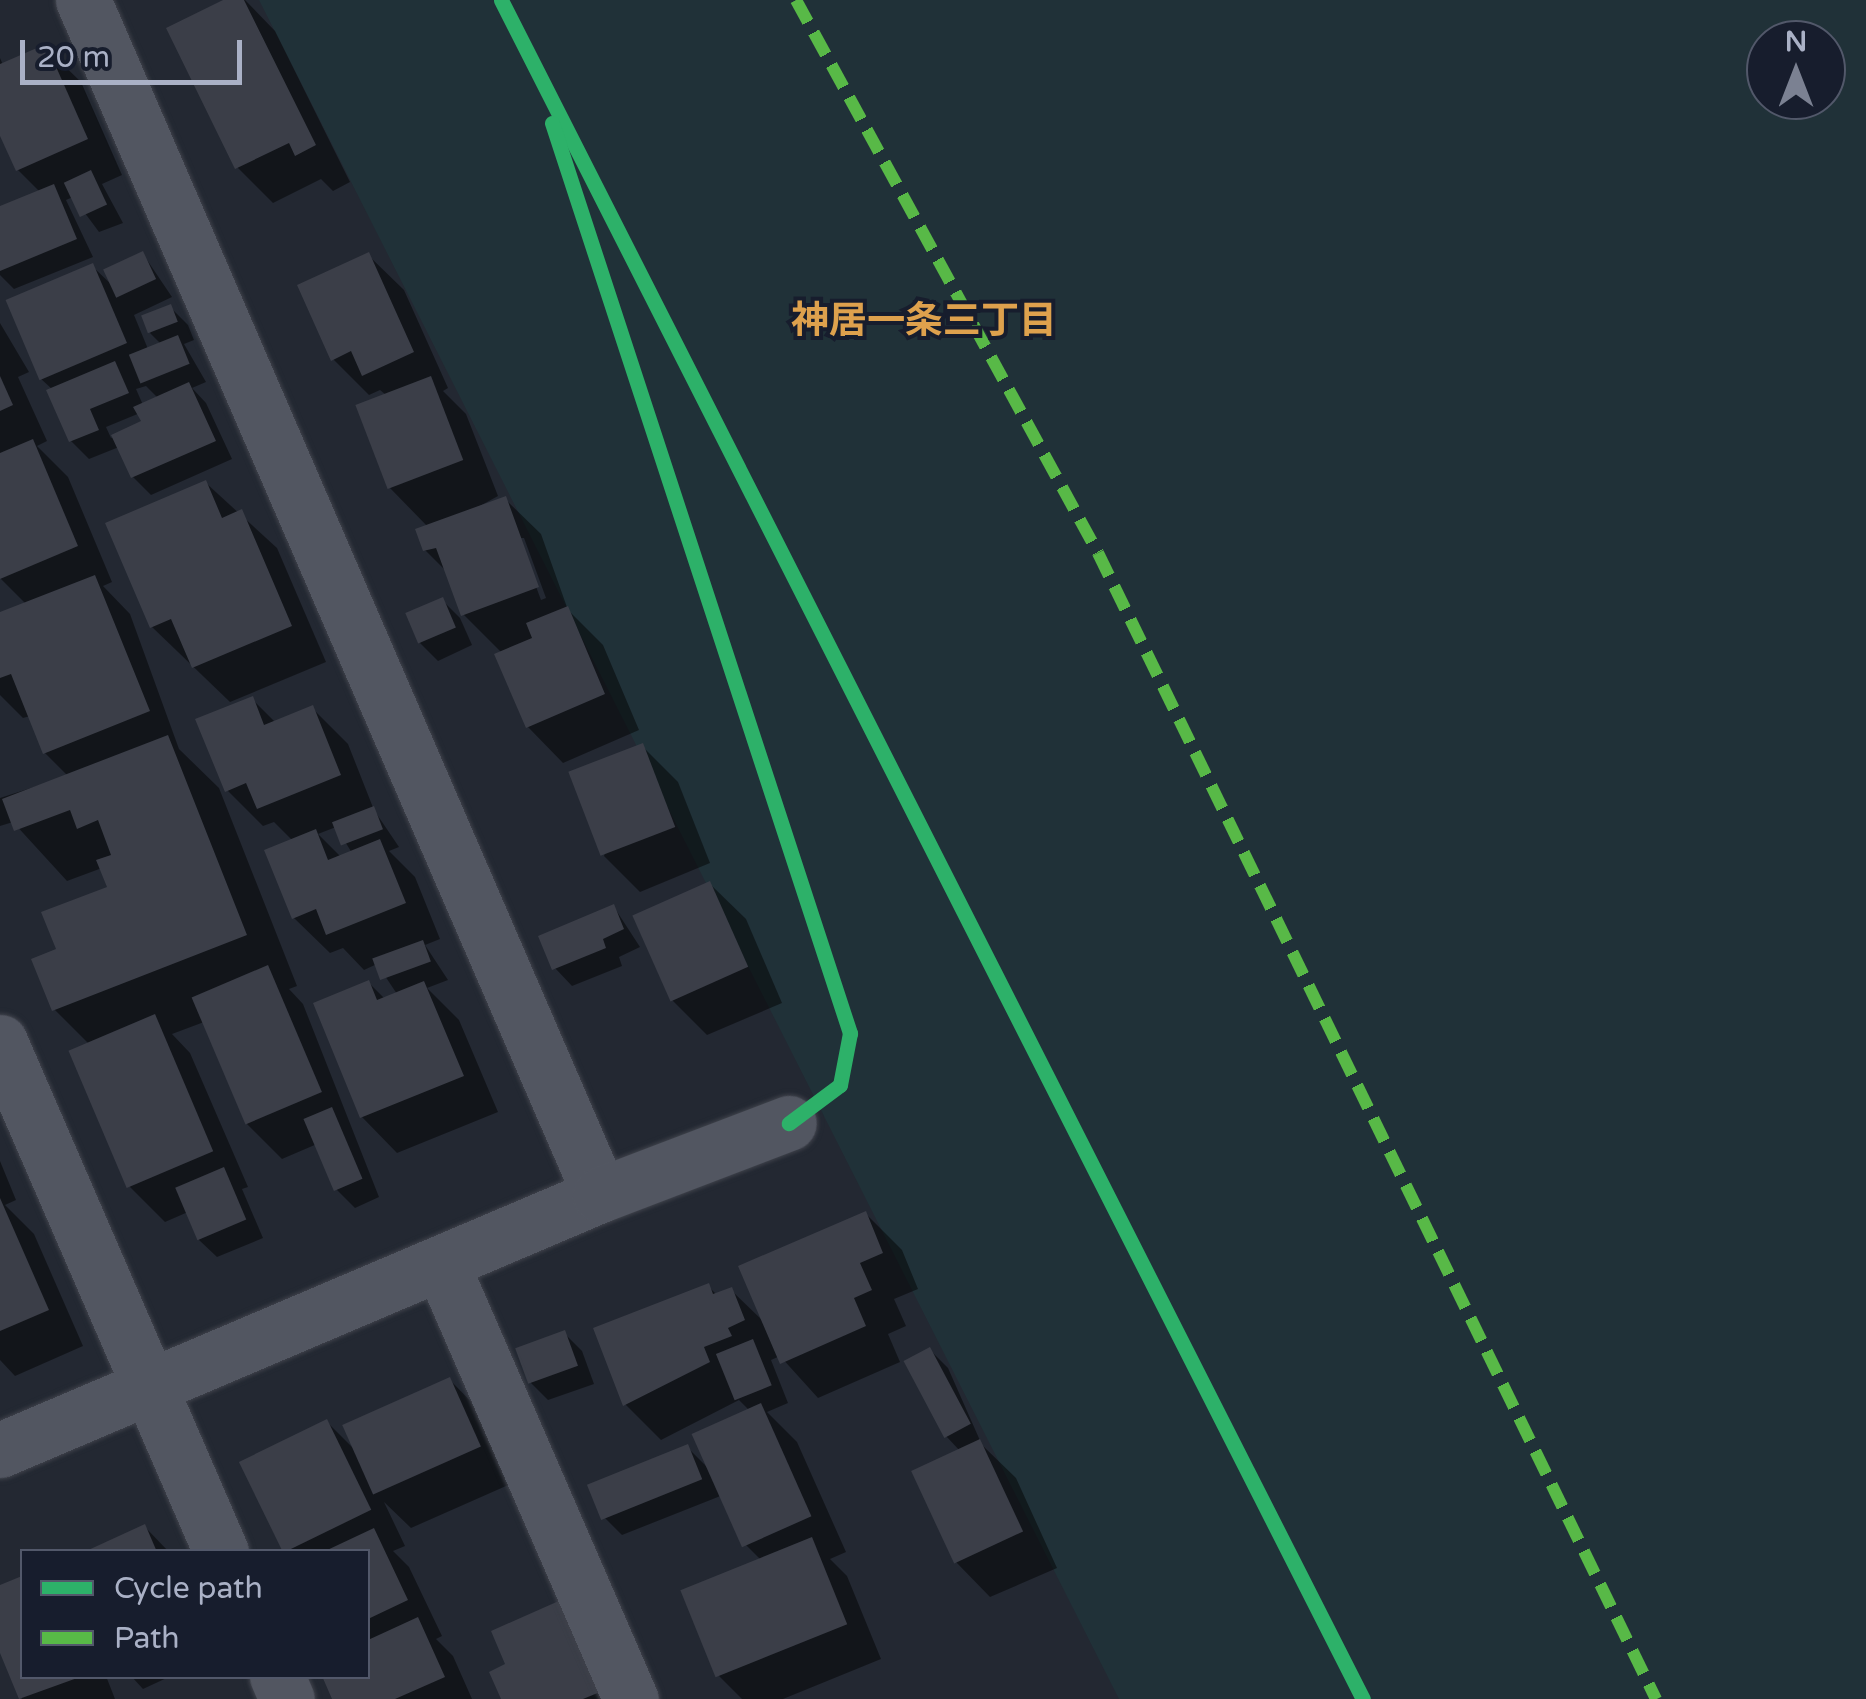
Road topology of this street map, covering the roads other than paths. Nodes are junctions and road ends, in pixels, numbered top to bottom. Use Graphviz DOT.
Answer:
graph roads {
  1 [pos="84,0"];
  2 [pos="0,1042"];
  3 [pos="789,1123"];
  4 [pos="600,1195"];
  5 [pos="441,1263"];
  6 [pos="147,1387"];
  7 [pos="0,1450"];
  8 [pos="220,1549"];
  9 [pos="631,1699"];
  1 -- 4 [label="street"];
  2 -- 6 [label="street"];
  3 -- 4 [label="street"];
  4 -- 5 [label="street"];
  5 -- 6 [label="street"];
  5 -- 9 [label="street"];
  6 -- 7 [label="street"];
  6 -- 8 [label="street"];
}
